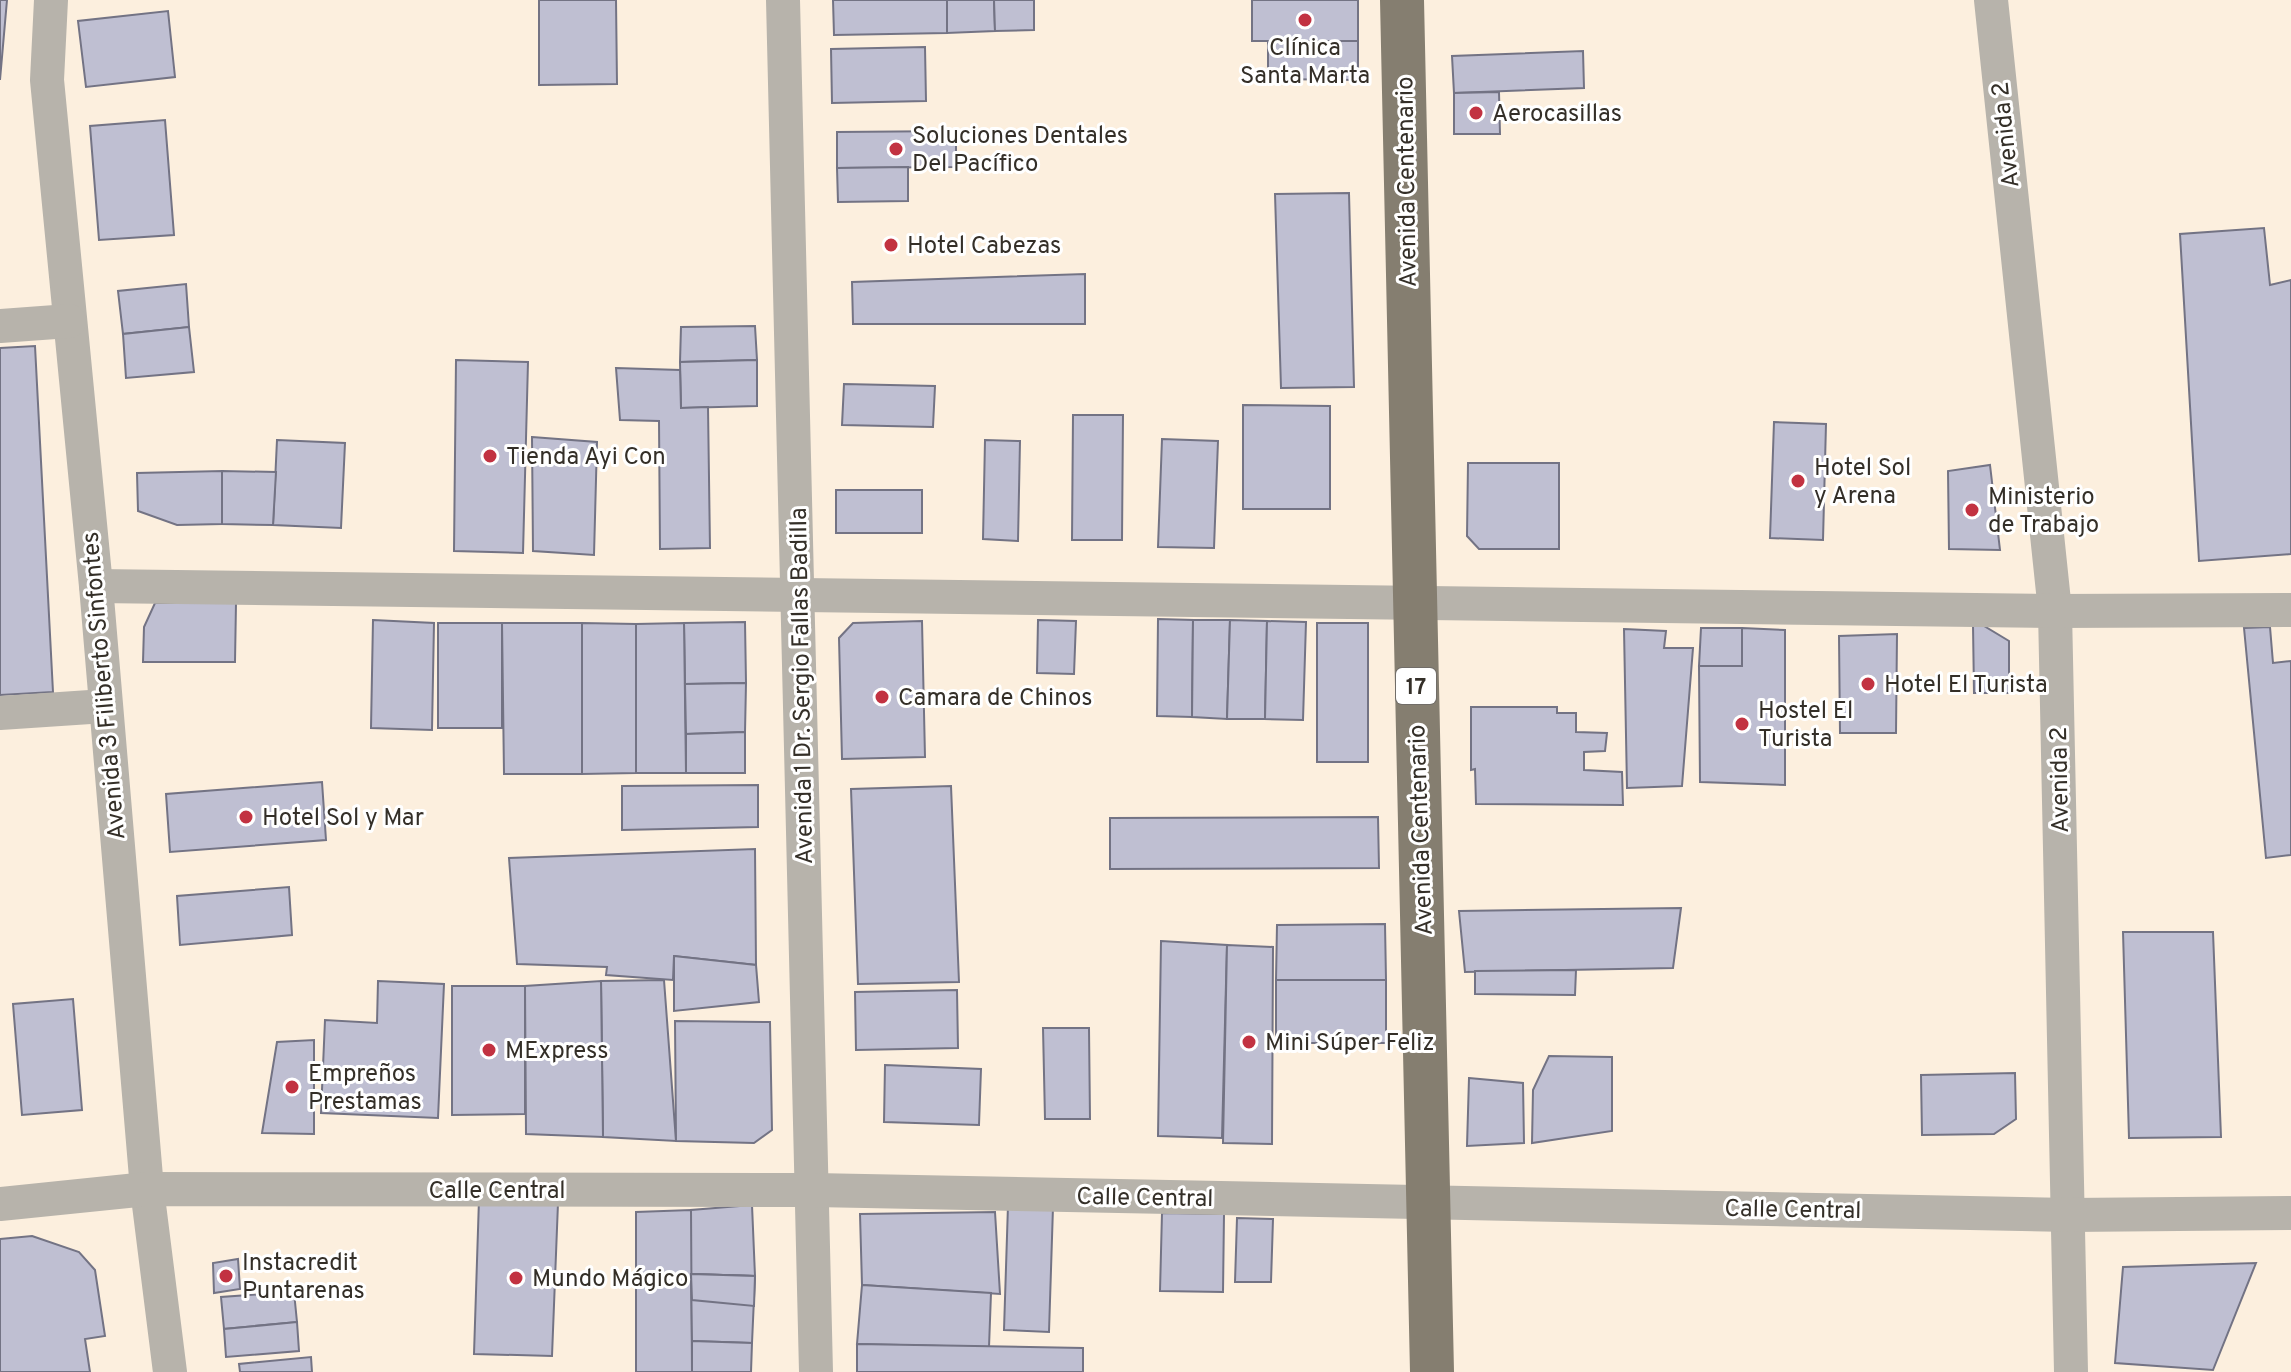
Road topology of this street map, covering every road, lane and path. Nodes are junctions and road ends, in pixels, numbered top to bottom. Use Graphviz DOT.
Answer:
graph roads {
  1 [pos="51,0"];
  2 [pos="783,0"];
  3 [pos="1402,0"];
  4 [pos="1991,0"];
  5 [pos="69,321"];
  6 [pos="0,326"];
  7 [pos="96,586"];
  8 [pos="798,595"];
  9 [pos="1414,604"];
  10 [pos="2291,610"];
  11 [pos="2055,611"];
  12 [pos="105,706"];
  13 [pos="0,713"];
  14 [pos="147,1189"];
  15 [pos="814,1190"];
  16 [pos="1430,1203"];
  17 [pos="0,1204"];
  18 [pos="2291,1213"];
  19 [pos="2070,1215"];
  20 [pos="170,1372"];
  21 [pos="816,1372"];
  22 [pos="1432,1372"];
  23 [pos="2071,1372"];
  1 -- 5 [label="street, Avenida 3 Filiberto Sinfontes"];
  2 -- 8 [label="street, Avenida 1 Dr. Sergio Fallas Badilla"];
  3 -- 9 [label="main road, Avenida Centenario / 17"];
  4 -- 11 [label="street, Avenida 2"];
  5 -- 6 [label="street"];
  5 -- 7 [label="street, Avenida 3 Filiberto Sinfontes"];
  7 -- 8 [label="street"];
  7 -- 12 [label="street, Avenida 3 Filiberto Sinfontes"];
  8 -- 9 [label="street"];
  8 -- 15 [label="street, Avenida 1 Dr. Sergio Fallas Badilla"];
  9 -- 11 [label="street"];
  9 -- 16 [label="main road, Avenida Centenario / 17"];
  10 -- 11 [label="street"];
  11 -- 19 [label="street, Avenida 2"];
  12 -- 13 [label="street"];
  12 -- 14 [label="street, Avenida 3 Filiberto Sinfontes"];
  14 -- 15 [label="street, Calle Central"];
  14 -- 17 [label="street, Calle Central"];
  14 -- 20 [label="street, Avenida 3 Filiberto Sinfontes"];
  15 -- 16 [label="street, Calle Central"];
  15 -- 21 [label="street, Avenida 1 Dr. Sergio Fallas Badilla"];
  16 -- 19 [label="street, Calle Central"];
  16 -- 22 [label="main road, Avenida Centenario / 17"];
  18 -- 19 [label="street, Calle Central"];
  19 -- 23 [label="street, Avenida 2"];
}
